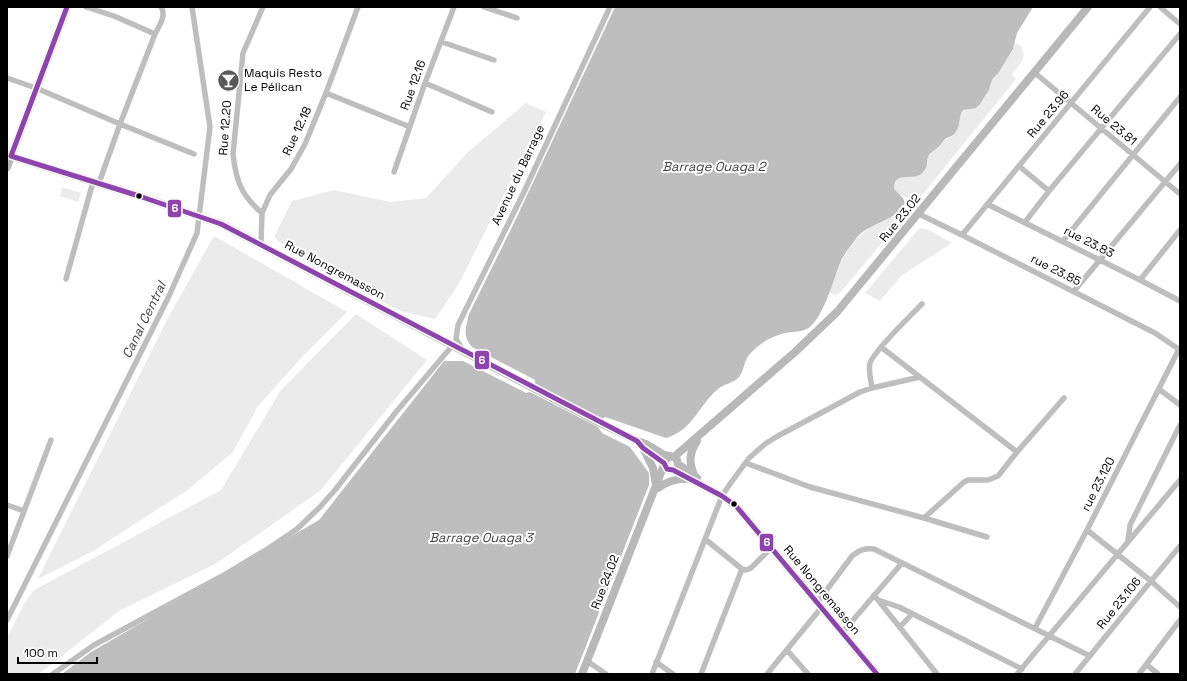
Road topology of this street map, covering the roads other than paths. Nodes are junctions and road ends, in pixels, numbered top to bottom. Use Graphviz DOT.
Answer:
graph roads {
  1 [pos="67,7"];
  2 [pos="86,7"];
  3 [pos="161,7"];
  4 [pos="263,7"];
  5 [pos="358,7"];
  6 [pos="454,7"];
  7 [pos="484,7"];
  8 [pos="610,7"];
  9 [pos="1088,7"];
  10 [pos="1150,7"];
  11 [pos="1160,7"];
  12 [pos="517,18"];
  13 [pos="1180,24"];
  14 [pos="156,34"];
  15 [pos="1180,34"];
  16 [pos="442,42"];
  17 [pos="494,60"];
  18 [pos="1035,73"];
  19 [pos="7,78"];
  20 [pos="425,83"];
  21 [pos="36,88"];
  22 [pos="326,93"];
  23 [pos="1180,97"];
  24 [pos="1071,103"];
  25 [pos="492,112"];
  26 [pos="120,124"];
  27 [pos="410,127"];
  28 [pos="1101,129"];
  29 [pos="194,154"];
  30 [pos="1132,154"];
  31 [pos="9,156"];
  32 [pos="1180,164"];
  33 [pos="1019,166"];
  34 [pos="7,167"];
  35 [pos="394,172"];
  36 [pos="1166,182"];
  37 [pos="96,183"];
  38 [pos="1049,191"];
  39 [pos="1180,194"];
  40 [pos="987,204"];
  41 [pos="262,213"];
  42 [pos="918,214"];
  43 [pos="1025,222"];
  44 [pos="1180,230"];
  45 [pos="962,235"];
  46 [pos="1064,241"];
  47 [pos="261,245"];
  48 [pos="1100,260"];
  49 [pos="66,279"];
  50 [pos="1140,280"];
  51 [pos="1074,291"];
  52 [pos="1179,298"];
  53 [pos="922,304"];
  54 [pos="452,346"];
  55 [pos="881,347"];
  56 [pos="1179,350"];
  57 [pos="465,352"];
  58 [pos="920,377"];
  59 [pos="872,388"];
  60 [pos="1159,389"];
  61 [pos="1064,398"];
  62 [pos="1180,405"];
  63 [pos="1180,425"];
  64 [pos="711,426"];
  65 [pos="52,440"];
  66 [pos="637,441"];
  67 [pos="697,441"];
  68 [pos="643,448"];
  69 [pos="1017,452"];
  70 [pos="746,463"];
  71 [pos="671,464"];
  72 [pos="692,478"];
  73 [pos="1180,480"];
  74 [pos="657,487"];
  75 [pos="722,496"];
  76 [pos="7,505"];
  77 [pos="24,511"];
  78 [pos="924,518"];
  79 [pos="1087,530"];
  80 [pos="986,537"];
  81 [pos="705,539"];
  82 [pos="1128,541"];
  83 [pos="1180,546"];
  84 [pos="771,548"];
  85 [pos="1118,554"];
  86 [pos="7,556"];
  87 [pos="902,563"];
  88 [pos="742,569"];
  89 [pos="1151,580"];
  90 [pos="876,597"];
  91 [pos="819,606"];
  92 [pos="1180,607"];
  93 [pos="912,614"];
  94 [pos="1180,620"];
  95 [pos="900,627"];
  96 [pos="1035,628"];
  97 [pos="842,633"];
  98 [pos="1049,635"];
  99 [pos="787,650"];
  100 [pos="1090,656"];
  101 [pos="587,661"];
  102 [pos="656,662"];
  103 [pos="1147,665"];
  104 [pos="1022,669"];
  105 [pos="53,674"];
  106 [pos="582,674"];
  107 [pos="606,674"];
  108 [pos="652,674"];
  109 [pos="673,674"];
  110 [pos="701,674"];
  111 [pos="767,674"];
  112 [pos="808,674"];
  113 [pos="877,674"];
  114 [pos="937,674"];
  115 [pos="1017,674"];
  116 [pos="1075,674"];
  117 [pos="1139,674"];
  118 [pos="1158,674"];
  1 -- 21 [label="street"];
  2 -- 14 [label="street"];
  3 -- 14 [label="street"];
  4 -- 41 [label="street, Rue 12.20"];
  5 -- 22 [label="street, Rue 12.18"];
  6 -- 16 [label="street, Rue 12.16"];
  7 -- 12 [label="street"];
  8 -- 57 [label="street, Avenue du Barrage"];
  9 -- 18 [label="street, Rue 23.02"];
  10 -- 24 [label="street, Rue 23.96"];
  11 -- 13 [label="street"];
  14 -- 26 [label="street"];
  15 -- 28 [label="street"];
  16 -- 17 [label="street"];
  16 -- 20 [label="street, Rue 12.16"];
  18 -- 24 [label="street, Rue 23.81"];
  18 -- 42 [label="street, Rue 23.02"];
  19 -- 21 [label="street"];
  20 -- 25 [label="street"];
  20 -- 27 [label="street, Rue 12.16"];
  21 -- 26 [label="street"];
  21 -- 31 [label="street"];
  22 -- 27 [label="street"];
  22 -- 41 [label="street, Rue 12.18"];
  23 -- 30 [label="street"];
  24 -- 28 [label="street, Rue 23.81"];
  24 -- 33 [label="street, Rue 23.96"];
  26 -- 29 [label="street"];
  26 -- 37 [label="street"];
  27 -- 35 [label="street, Rue 12.16"];
  28 -- 30 [label="street, Rue 23.81"];
  28 -- 38 [label="street"];
  30 -- 36 [label="street, Rue 23.81"];
  30 -- 46 [label="street"];
  31 -- 34 [label="street"];
  31 -- 37 [label="street, Rue Nongremasson"];
  32 -- 36 [label="street"];
  33 -- 38 [label="street"];
  33 -- 40 [label="street, Rue 23.96"];
  36 -- 39 [label="street, Rue 23.81"];
  36 -- 48 [label="street"];
  37 -- 47 [label="street, Rue Nongremasson"];
  37 -- 49 [label="street"];
  38 -- 43 [label="street"];
  40 -- 43 [label="street, rue 23.83"];
  40 -- 45 [label="street, Rue 23.96"];
  41 -- 47 [label="street"];
  42 -- 45 [label="street, rue 23.85"];
  42 -- 64 [label="street, Rue 23.02"];
  43 -- 46 [label="street, rue 23.83"];
  44 -- 50 [label="street"];
  45 -- 51 [label="street, rue 23.85"];
  46 -- 48 [label="street, rue 23.83"];
  47 -- 54 [label="street, Rue Nongremasson"];
  48 -- 50 [label="street, rue 23.83"];
  48 -- 51 [label="street"];
  50 -- 52 [label="street, rue 23.83"];
  51 -- 56 [label="street, rue 23.85"];
  53 -- 55 [label="street"];
  54 -- 57 [label="street, Rue Nongremasson"];
  54 -- 105 [label="street"];
  55 -- 58 [label="street"];
  55 -- 59 [label="street"];
  56 -- 60 [label="street, rue 23.120"];
  57 -- 66 [label="street, Rue Nongremasson"];
  58 -- 59 [label="street"];
  58 -- 69 [label="street"];
  59 -- 70 [label="street"];
  60 -- 62 [label="street"];
  60 -- 79 [label="street, rue 23.120"];
  61 -- 69 [label="street"];
  63 -- 82 [label="street"];
  64 -- 67 [label="street, Rue 23.02"];
  64 -- 71 [label="street, Rue 23.02"];
  65 -- 77 [label="street"];
  66 -- 68 [label="street, Rue Nongremasson"];
  66 -- 71 [label="street, Rue Nongremasson"];
  67 -- 71 [label="street, Rue 23.02"];
  67 -- 72 [label="street"];
  68 -- 71 [label="street, Rue Nongremasson"];
  68 -- 74 [label="street"];
  69 -- 78 [label="street"];
  70 -- 75 [label="street"];
  70 -- 78 [label="street"];
  71 -- 72 [label="street, Rue Nongremasson"];
  71 -- 74 [label="street, Rue 24.02"];
  72 -- 74 [label="street"];
  72 -- 75 [label="street, Rue Nongremasson"];
  73 -- 82 [label="street"];
  74 -- 101 [label="street, Rue 24.02"];
  75 -- 81 [label="street"];
  75 -- 84 [label="street, Rue Nongremasson"];
  76 -- 77 [label="street"];
  77 -- 86 [label="street"];
  78 -- 80 [label="street"];
  79 -- 85 [label="street"];
  79 -- 96 [label="street, rue 23.120"];
  81 -- 88 [label="street"];
  81 -- 102 [label="street"];
  82 -- 85 [label="street"];
  83 -- 89 [label="street, Rue 23.106"];
  84 -- 88 [label="street"];
  84 -- 91 [label="street, Rue Nongremasson"];
  85 -- 89 [label="street"];
  85 -- 98 [label="street"];
  87 -- 90 [label="street"];
  87 -- 91 [label="street"];
  87 -- 96 [label="street"];
  88 -- 110 [label="street"];
  89 -- 92 [label="street"];
  89 -- 100 [label="street, Rue 23.106"];
  90 -- 93 [label="street"];
  90 -- 95 [label="street"];
  90 -- 97 [label="street"];
  91 -- 97 [label="street, Rue Nongremasson"];
  91 -- 99 [label="street"];
  93 -- 95 [label="street"];
  93 -- 104 [label="street"];
  94 -- 103 [label="street"];
  95 -- 114 [label="street"];
  96 -- 98 [label="street"];
  97 -- 113 [label="street, Rue Nongremasson"];
  98 -- 100 [label="street"];
  98 -- 104 [label="street"];
  99 -- 111 [label="street"];
  99 -- 112 [label="street"];
  100 -- 116 [label="street, Rue 23.106"];
  101 -- 106 [label="street, Rue 24.02"];
  101 -- 107 [label="street"];
  102 -- 108 [label="street"];
  102 -- 109 [label="street"];
  103 -- 117 [label="street"];
  103 -- 118 [label="street"];
  104 -- 115 [label="street"];
}
